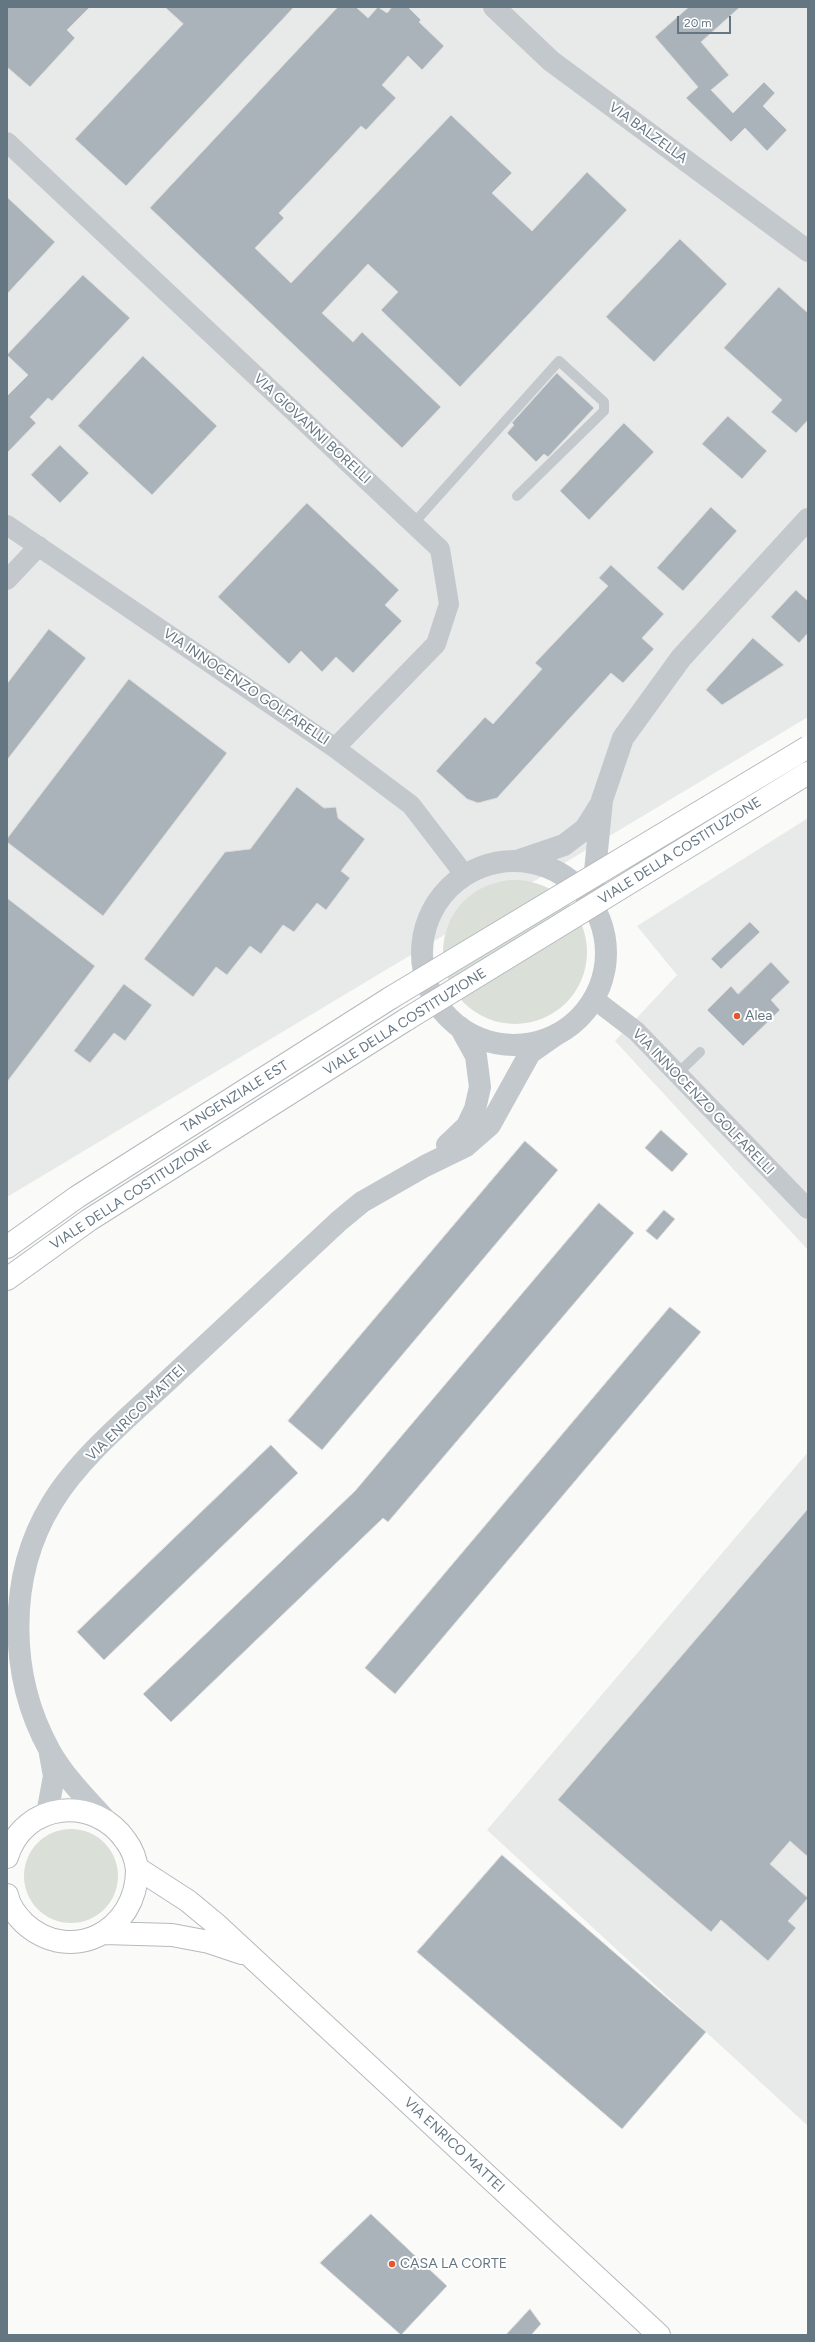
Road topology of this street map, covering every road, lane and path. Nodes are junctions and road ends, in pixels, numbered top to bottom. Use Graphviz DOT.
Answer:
graph roads {
  1 [pos="494,7"];
  2 [pos="7,142"];
  3 [pos="808,252"];
  4 [pos="517,496"];
  5 [pos="808,519"];
  6 [pos="413,524"];
  7 [pos="7,525"];
  8 [pos="39,546"];
  9 [pos="7,580"];
  10 [pos="808,747"];
  11 [pos="335,748"];
  12 [pos="808,773"];
  13 [pos="602,800"];
  14 [pos="519,860"];
  15 [pos="464,874"];
  16 [pos="592,903"];
  17 [pos="392,997"];
  18 [pos="594,999"];
  19 [pos="460,1027"];
  20 [pos="557,1034"];
  21 [pos="700,1052"];
  22 [pos="676,1075"];
  23 [pos="425,1166"];
  24 [pos="77,1197"];
  25 [pos="808,1210"];
  26 [pos="7,1230"];
  27 [pos="7,1247"];
  28 [pos="7,1279"];
  29 [pos="50,1751"];
  30 [pos="46,1814"];
  31 [pos="104,1818"];
  32 [pos="12,1837"];
  33 [pos="7,1857"];
  34 [pos="137,1868"];
  35 [pos="7,1895"];
  36 [pos="12,1913"];
  37 [pos="104,1933"];
  38 [pos="250,1956"];
  39 [pos="659,2335"];
  1 -- 3 [label="street, VIA BALZELLA"];
  2 -- 6 [label="street, VIA GIOVANNI BORELLI"];
  4 -- 6 [label="lane"];
  5 -- 13 [label="street"];
  6 -- 11 [label="street, VIA GIOVANNI BORELLI"];
  7 -- 8 [label="street, VIA INNOCENZO GOLFARELLI"];
  8 -- 9 [label="street"];
  8 -- 11 [label="street, VIA INNOCENZO GOLFARELLI"];
  10 -- 17 [label="main road, VIALE DELLA COSTITUZIONE, bridge"];
  11 -- 15 [label="street, VIA INNOCENZO GOLFARELLI"];
  12 -- 28 [label="main road, VIALE DELLA COSTITUZIONE, bridge"];
  13 -- 14 [label="street"];
  13 -- 16 [label="street"];
  14 -- 15 [label="street"];
  14 -- 16 [label="street"];
  15 -- 19 [label="street"];
  16 -- 18 [label="street"];
  17 -- 24 [label="main road, TANGENZIALE EST"];
  18 -- 20 [label="street"];
  18 -- 22 [label="street, VIA INNOCENZO GOLFARELLI"];
  19 -- 20 [label="street"];
  19 -- 23 [label="street, VIA ENRICO MATTEI"];
  20 -- 23 [label="street, VIA ENRICO MATTEI"];
  21 -- 22 [label="lane"];
  22 -- 25 [label="street, VIA INNOCENZO GOLFARELLI"];
  23 -- 29 [label="street, VIA ENRICO MATTEI"];
  24 -- 26 [label="main road"];
  24 -- 27 [label="main road, VIALE DELLA COSTITUZIONE"];
  29 -- 30 [label="street"];
  29 -- 31 [label="street"];
  30 -- 31 [label="main road"];
  30 -- 32 [label="main road"];
  31 -- 34 [label="main road"];
  32 -- 33 [label="main road"];
  34 -- 37 [label="main road"];
  34 -- 38 [label="main road, VIA ENRICO MATTEI"];
  35 -- 36 [label="main road"];
  36 -- 37 [label="main road"];
  37 -- 38 [label="main road, VIA ENRICO MATTEI"];
  38 -- 39 [label="main road, VIA ENRICO MATTEI"];
}
